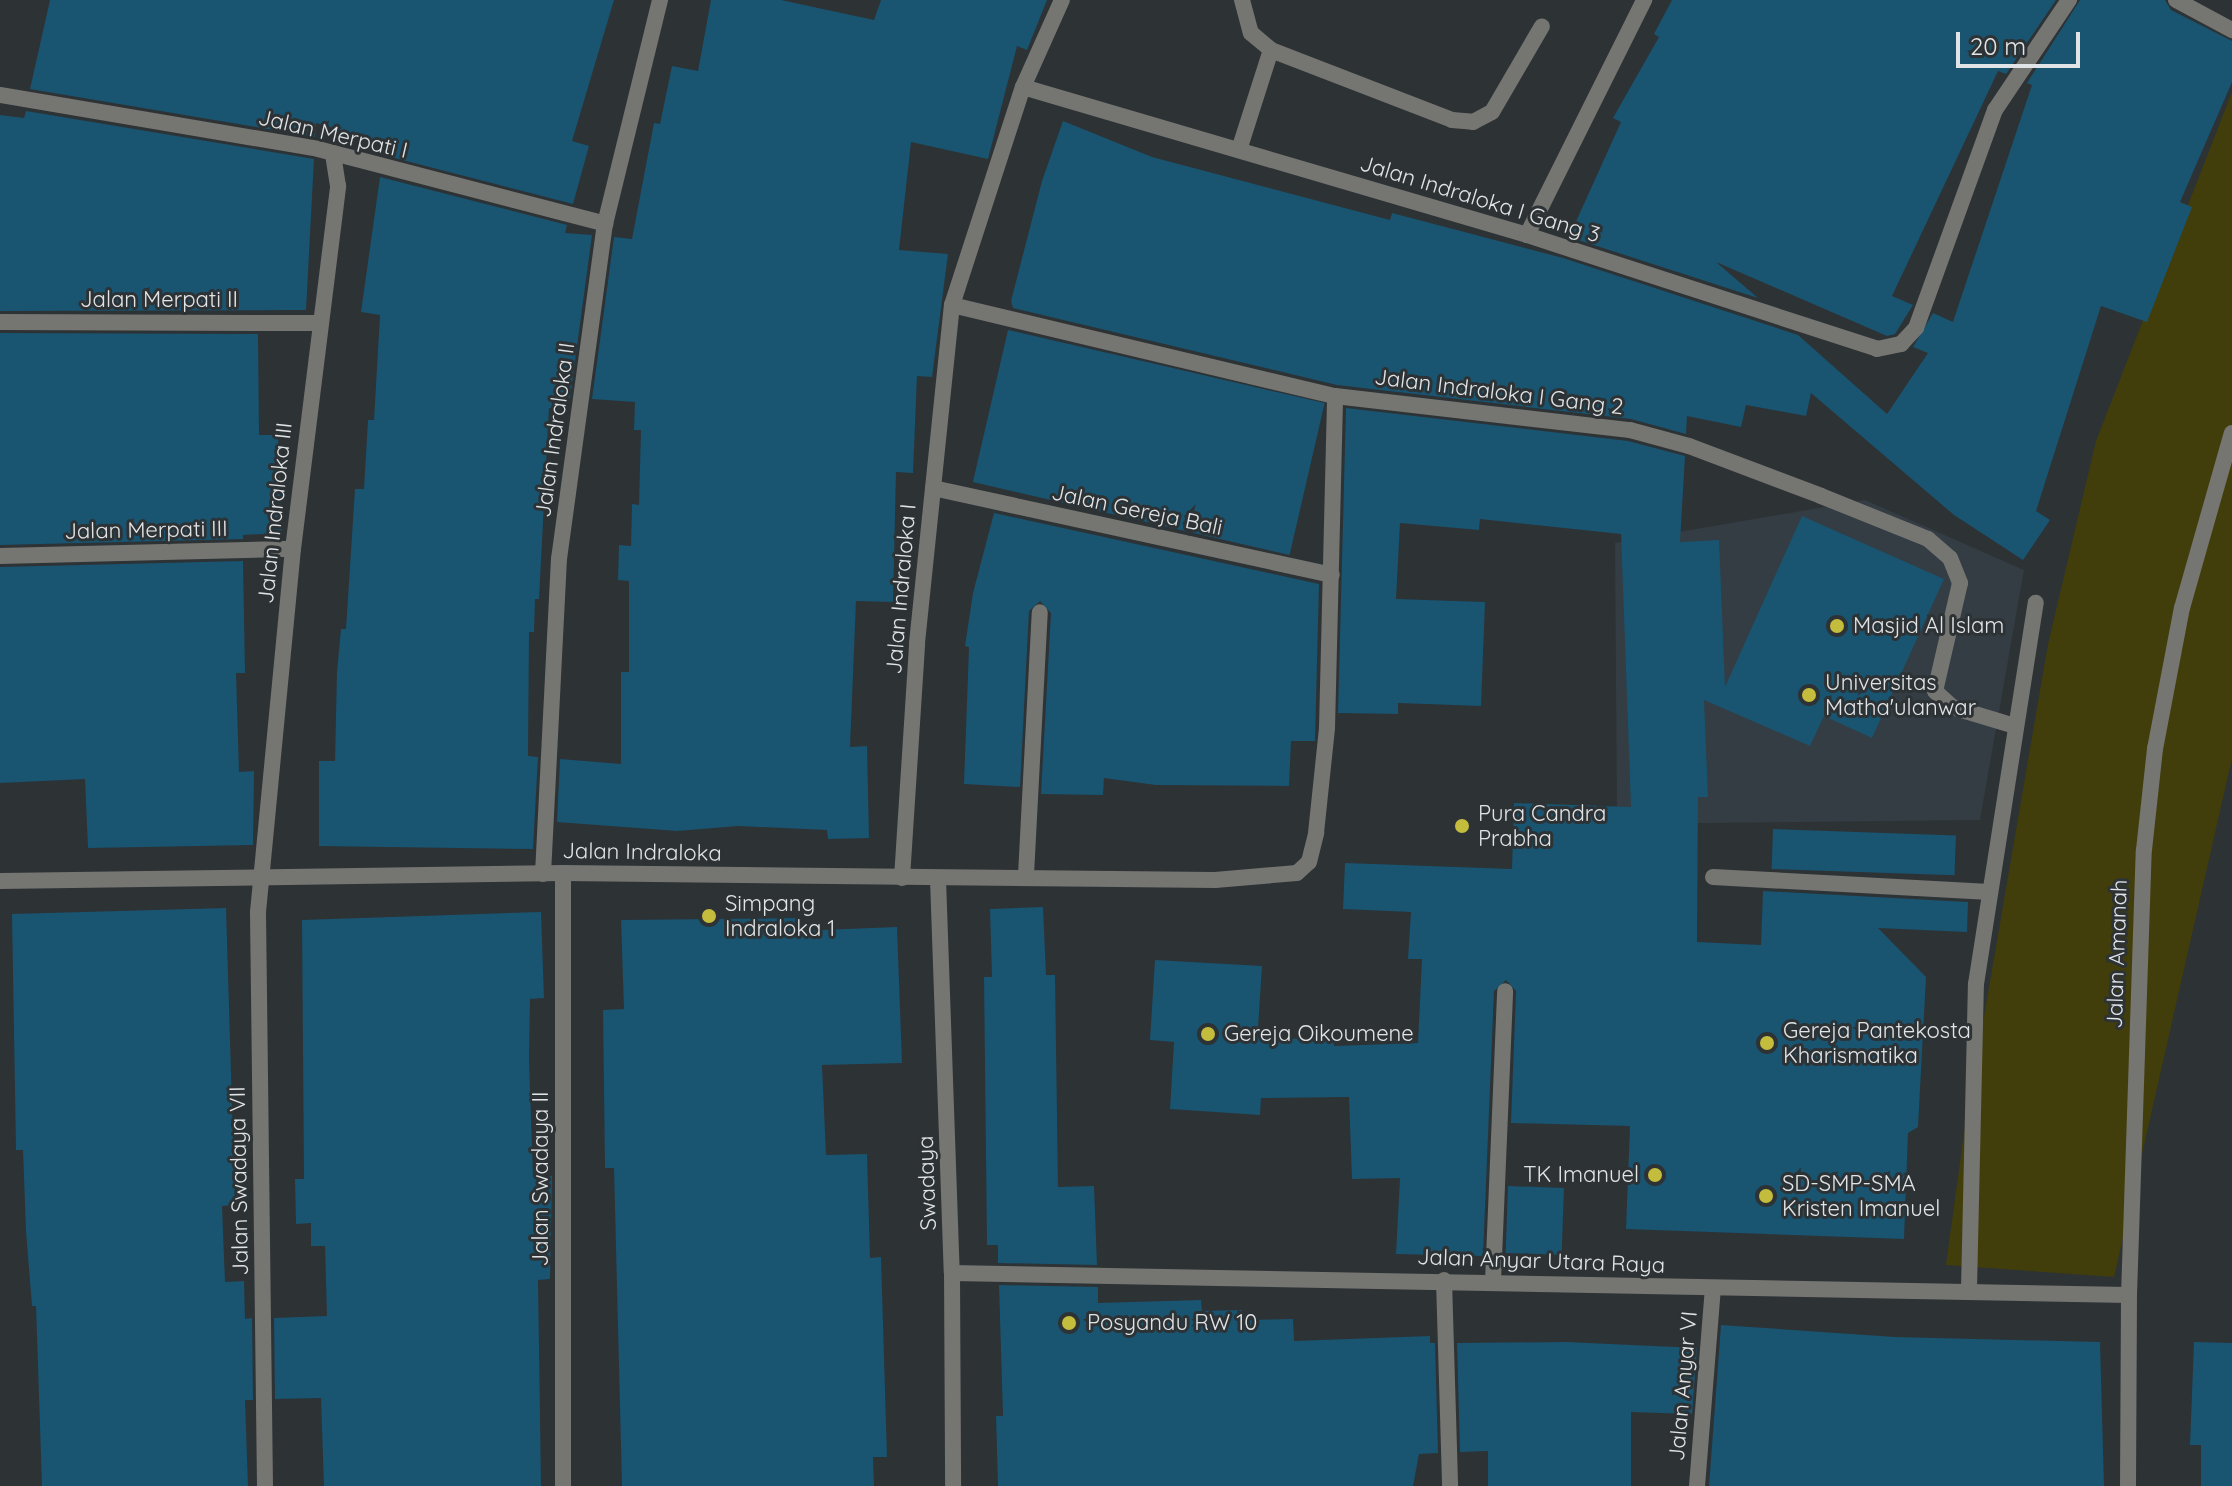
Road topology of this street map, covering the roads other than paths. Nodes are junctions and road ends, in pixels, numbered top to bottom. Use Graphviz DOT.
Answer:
graph roads {
  1 [pos="660,0"];
  2 [pos="1062,0"];
  3 [pos="1242,0"];
  4 [pos="1644,0"];
  5 [pos="2069,0"];
  6 [pos="2176,0"];
  7 [pos="1542,26"];
  8 [pos="2232,30"];
  9 [pos="1271,50"];
  10 [pos="1023,87"];
  11 [pos="0,95"];
  12 [pos="1239,150"];
  13 [pos="333,156"];
  14 [pos="605,224"];
  15 [pos="1527,235"];
  16 [pos="952,305"];
  17 [pos="0,322"];
  18 [pos="318,323"];
  19 [pos="1335,396"];
  20 [pos="2232,433"];
  21 [pos="933,488"];
  22 [pos="293,549"];
  23 [pos="0,556"];
  24 [pos="1332,575"];
  25 [pos="2036,603"];
  26 [pos="1040,612"];
  27 [pos="2015,726"];
  28 [pos="563,873"];
  29 [pos="543,874"];
  30 [pos="261,875"];
  31 [pos="1026,875"];
  32 [pos="1713,877"];
  33 [pos="902,878"];
  34 [pos="938,879"];
  35 [pos="0,881"];
  36 [pos="1990,892"];
  37 [pos="1505,991"];
  38 [pos="952,1273"];
  39 [pos="1444,1280"];
  40 [pos="1493,1281"];
  41 [pos="1713,1289"];
  42 [pos="1969,1289"];
  43 [pos="2129,1295"];
  44 [pos="265,1486"];
  45 [pos="563,1486"];
  46 [pos="953,1486"];
  47 [pos="1450,1486"];
  48 [pos="1697,1486"];
  49 [pos="2128,1486"];
  1 -- 14 [label="street, Jalan Indraloka II"];
  2 -- 10 [label="street, Jalan Indraloka I"];
  3 -- 9 [label="street"];
  4 -- 15 [label="street"];
  5 -- 15 [label="street, Jalan Indraloka I Gang 3"];
  6 -- 8 [label="street"];
  7 -- 9 [label="street"];
  9 -- 12 [label="street"];
  10 -- 12 [label="street, Jalan Indraloka I Gang 3"];
  10 -- 16 [label="street, Jalan Indraloka I"];
  11 -- 13 [label="street, Jalan Merpati I"];
  12 -- 15 [label="street, Jalan Indraloka I Gang 3"];
  13 -- 14 [label="street, Jalan Merpati I"];
  13 -- 18 [label="street, Jalan Indraloka III"];
  14 -- 29 [label="street, Jalan Indraloka II"];
  16 -- 19 [label="street, Jalan Indraloka I Gang 2"];
  16 -- 21 [label="street, Jalan Indraloka I"];
  17 -- 18 [label="street, Jalan Merpati II"];
  18 -- 22 [label="street, Jalan Indraloka III"];
  19 -- 24 [label="street"];
  19 -- 27 [label="street, Jalan Indraloka I Gang 2"];
  20 -- 43 [label="street, Jalan Amanah"];
  21 -- 24 [label="street, Jalan Gereja Bali"];
  21 -- 33 [label="street, Jalan Indraloka I"];
  22 -- 23 [label="street, Jalan Merpati III"];
  22 -- 30 [label="street, Jalan Indraloka III"];
  24 -- 31 [label="street, Jalan Indraloka"];
  25 -- 27 [label="street"];
  26 -- 31 [label="street"];
  27 -- 36 [label="street"];
  28 -- 29 [label="street, Jalan Indraloka"];
  28 -- 33 [label="street, Jalan Indraloka"];
  28 -- 45 [label="street, Jalan Swadaya II"];
  29 -- 30 [label="street, Jalan Indraloka"];
  30 -- 35 [label="street, Jalan Indraloka"];
  30 -- 44 [label="street, Jalan Swadaya VII"];
  31 -- 34 [label="street, Jalan Indraloka"];
  32 -- 36 [label="street"];
  33 -- 34 [label="street, Jalan Indraloka"];
  34 -- 38 [label="street, Swadaya"];
  36 -- 42 [label="street"];
  37 -- 40 [label="street"];
  38 -- 39 [label="street, Jalan Anyar Utara Raya"];
  38 -- 46 [label="street, Swadaya"];
  39 -- 40 [label="street, Jalan Anyar Utara Raya"];
  39 -- 47 [label="street"];
  40 -- 41 [label="street, Jalan Anyar Utara Raya"];
  41 -- 42 [label="street, Jalan Anyar Utara Raya"];
  41 -- 48 [label="street, Jalan Anyar VI"];
  42 -- 43 [label="street, Jalan Anyar Utara Raya"];
  43 -- 49 [label="street, Jalan Amanah"];
}
